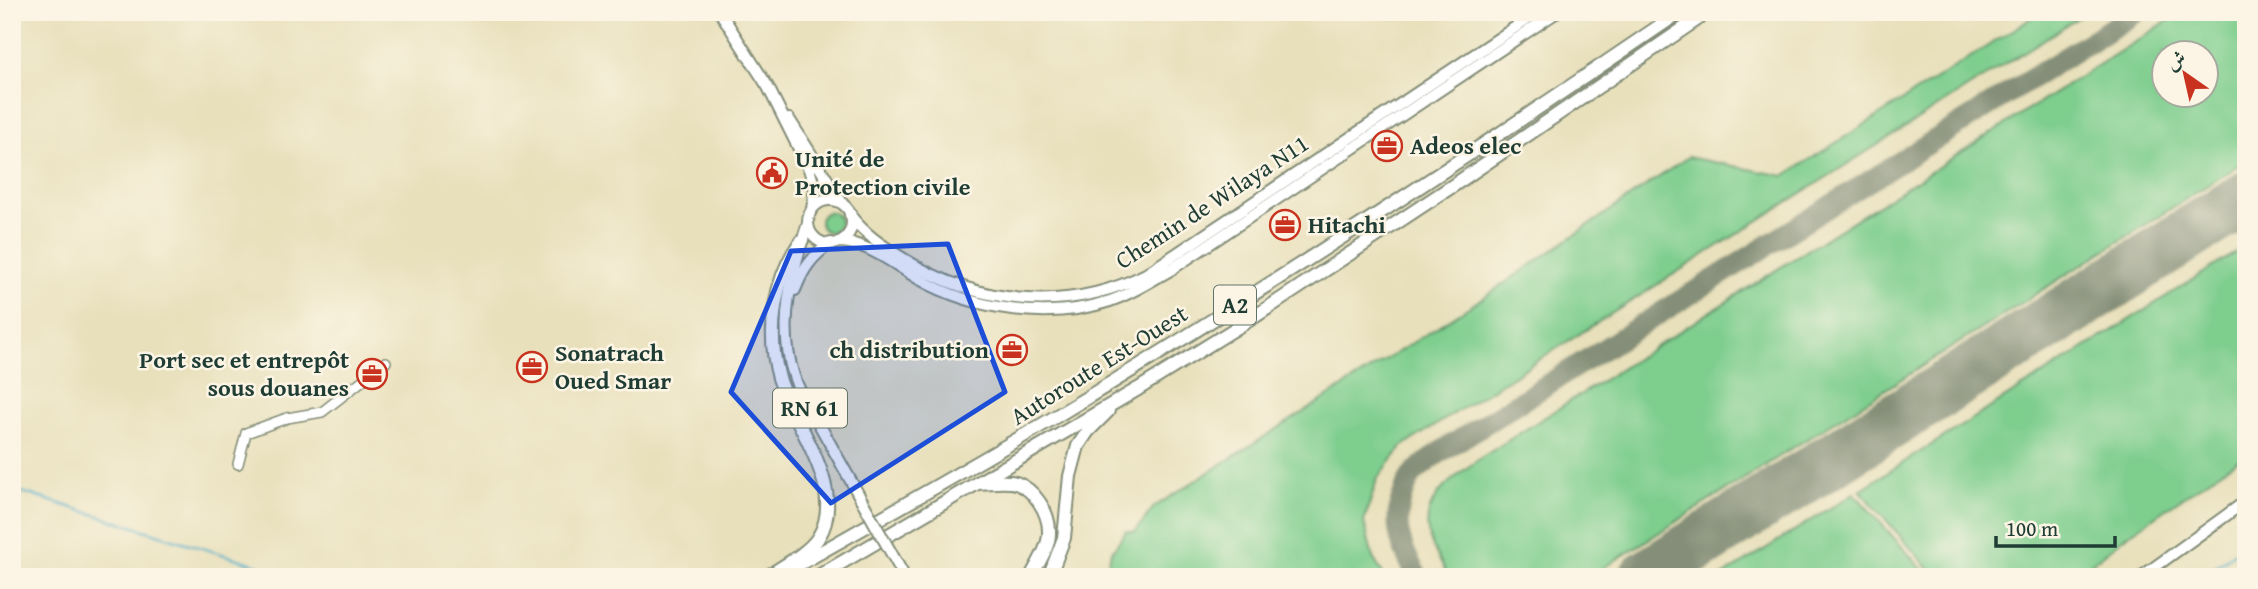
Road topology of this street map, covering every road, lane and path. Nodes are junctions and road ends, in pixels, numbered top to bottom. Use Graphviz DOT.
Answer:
graph roads {
  1 [pos="720,12"];
  2 [pos="1538,12"];
  3 [pos="1557,12"];
  4 [pos="1680,12"];
  5 [pos="1708,12"];
  6 [pos="775,100"];
  7 [pos="843,204"];
  8 [pos="812,209"];
  9 [pos="850,215"];
  10 [pos="808,223"];
  11 [pos="802,240"];
  12 [pos="834,243"];
  13 [pos="788,309"];
  14 [pos="386,362"];
  15 [pos="1138,389"];
  16 [pos="238,464"];
  17 [pos="977,483"];
  18 [pos="2246,501"];
  19 [pos="865,550"];
  20 [pos="904,575"];
  21 [pos="767,577"];
  22 [pos="777,577"];
  23 [pos="817,577"];
  24 [pos="836,577"];
  25 [pos="1031,577"];
  26 [pos="1049,577"];
  27 [pos="2141,577"];
  1 -- 6 [label="main road"];
  2 -- 9 [label="main road, Chemin de Wilaya N11"];
  3 -- 12 [label="main road"];
  4 -- 22 [label="highway, Autoroute Est-Ouest / A2"];
  5 -- 15 [label="highway, Autoroute Est-Ouest / A2"];
  6 -- 7 [label="main road"];
  6 -- 8 [label="main road"];
  7 -- 8 [label="main road"];
  7 -- 9 [label="main road"];
  8 -- 10 [label="main road"];
  9 -- 12 [label="main road"];
  10 -- 11 [label="main road, RN 61"];
  10 -- 12 [label="main road"];
  11 -- 13 [label="main road, RN 61"];
  11 -- 21 [label="highway"];
  12 -- 13 [label="main road, RN 61"];
  13 -- 20 [label="main road, RN 61, bridge"];
  14 -- 16 [label="street"];
  15 -- 17 [label="highway, Autoroute Est-Ouest / A2"];
  15 -- 26 [label="highway"];
  17 -- 19 [label="highway, Autoroute Est-Ouest / A2"];
  17 -- 25 [label="highway"];
  18 -- 27 [label="main road"];
  19 -- 23 [label="highway, Autoroute Est-Ouest / A2"];
  19 -- 24 [label="highway"];
}
